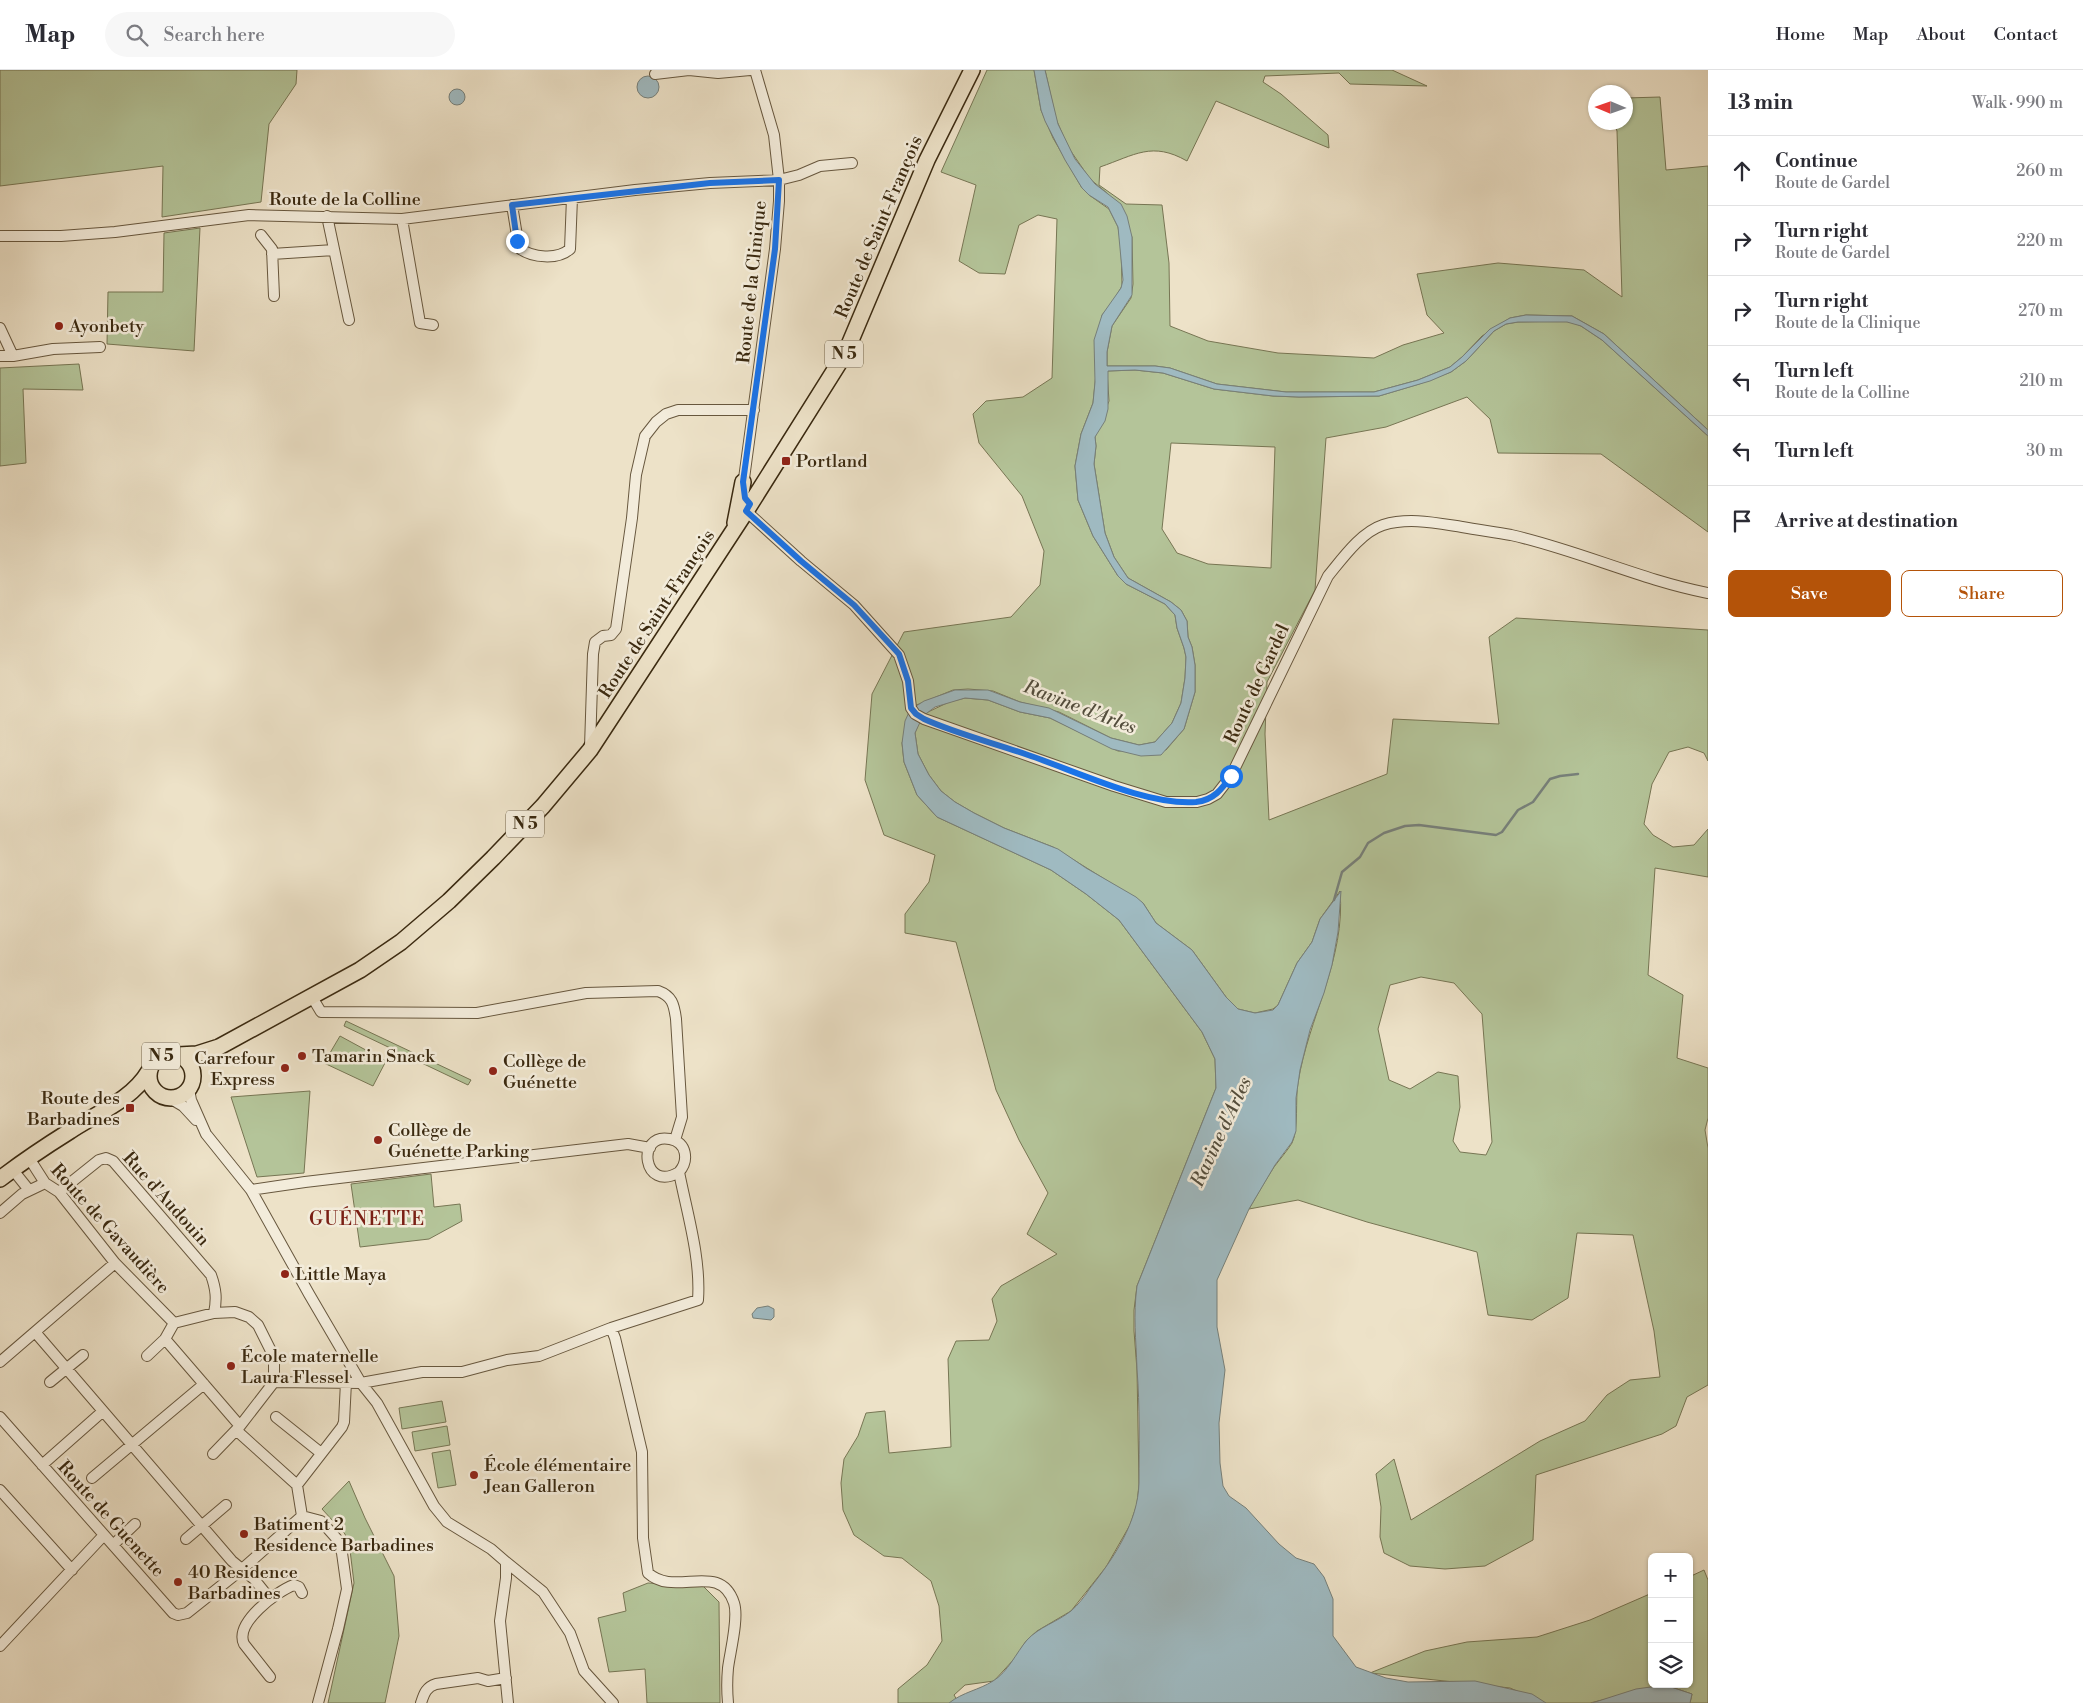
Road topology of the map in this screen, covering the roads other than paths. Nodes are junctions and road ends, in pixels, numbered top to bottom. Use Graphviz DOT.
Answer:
graph roads {
  1 [pos="750,70"];
  2 [pos="755,70"];
  3 [pos="972,70"];
  4 [pos="655,74"];
  5 [pos="852,163"];
  6 [pos="779,180"];
  7 [pos="572,198"];
  8 [pos="512,205"];
  9 [pos="327,216"];
  10 [pos="402,219"];
  11 [pos="261,235"];
  12 [pos="0,236"];
  13 [pos="334,250"];
  14 [pos="272,254"];
  15 [pos="274,296"];
  16 [pos="349,320"];
  17 [pos="433,325"];
  18 [pos="0,328"];
  19 [pos="100,347"];
  20 [pos="0,356"];
  21 [pos="13,356"];
  22 [pos="754,410"];
  23 [pos="745,476"];
  24 [pos="768,476"];
  25 [pos="750,504"];
  26 [pos="734,529"];
  27 [pos="1708,593"];
  28 [pos="590,750"];
  29 [pos="312,997"];
  30 [pos="219,1047"];
  31 [pos="178,1054"];
  32 [pos="149,1070"];
  33 [pos="191,1082"];
  34 [pos="156,1093"];
  35 [pos="171,1099"];
  36 [pos="112,1106"];
  37 [pos="200,1124"];
  38 [pos="675,1140"];
  39 [pos="650,1148"];
  40 [pos="28,1158"];
  41 [pos="13,1170"];
  42 [pos="679,1172"];
  43 [pos="0,1179"];
  44 [pos="45,1184"];
  45 [pos="29,1190"];
  46 [pos="252,1190"];
  47 [pos="59,1192"];
  48 [pos="0,1213"];
  49 [pos="115,1263"];
  50 [pos="214,1313"];
  51 [pos="174,1323"];
  52 [pos="611,1328"];
  53 [pos="35,1332"];
  54 [pos="165,1339"];
  55 [pos="83,1355"];
  56 [pos="147,1356"];
  57 [pos="0,1362"];
  58 [pos="66,1369"];
  59 [pos="50,1382"];
  60 [pos="274,1382"];
  61 [pos="346,1382"];
  62 [pos="361,1383"];
  63 [pos="204,1384"];
  64 [pos="102,1412"];
  65 [pos="0,1417"];
  66 [pos="276,1417"];
  67 [pos="238,1428"];
  68 [pos="132,1445"];
  69 [pos="321,1453"];
  70 [pos="213,1454"];
  71 [pos="42,1465"];
  72 [pos="92,1478"];
  73 [pos="297,1484"];
  74 [pos="0,1490"];
  75 [pos="226,1505"];
  76 [pos="302,1516"];
  77 [pos="135,1524"];
  78 [pos="202,1526"];
  79 [pos="104,1535"];
  80 [pos="186,1539"];
  81 [pos="113,1545"];
  82 [pos="506,1562"];
  83 [pos="72,1570"];
  84 [pos="241,1570"];
  85 [pos="302,1593"];
  86 [pos="270,1598"];
  87 [pos="0,1646"];
  88 [pos="270,1677"];
  89 [pos="506,1678"];
  90 [pos="318,1703"];
  91 [pos="421,1703"];
  92 [pos="508,1703"];
  93 [pos="613,1703"];
  94 [pos="728,1703"];
  1 -- 4 [label="street"];
  2 -- 6 [label="street, Route de la Clinique"];
  3 -- 24 [label="main road, Route de Saint-François / N 5"];
  5 -- 6 [label="street, Route de la Colline"];
  6 -- 7 [label="street, Route de la Colline"];
  6 -- 22 [label="street, Route de la Clinique"];
  7 -- 8 [label="street, Route de la Colline"];
  7 -- 8 [label="street"];
  8 -- 10 [label="street, Route de la Colline"];
  9 -- 10 [label="street, Route de la Colline"];
  9 -- 12 [label="street, Route de la Colline"];
  9 -- 13 [label="street"];
  10 -- 17 [label="street"];
  11 -- 14 [label="street"];
  13 -- 14 [label="street"];
  13 -- 16 [label="street"];
  14 -- 15 [label="street"];
  18 -- 21 [label="street"];
  19 -- 21 [label="street"];
  20 -- 21 [label="street"];
  22 -- 23 [label="street, Route de la Clinique"];
  22 -- 28 [label="street"];
  23 -- 24 [label="main road"];
  23 -- 25 [label="street"];
  23 -- 26 [label="main road"];
  24 -- 25 [label="main road, Route de Saint-François / N 5"];
  25 -- 26 [label="main road, Route de Saint-François / N 5"];
  25 -- 27 [label="street, Route de Gardel"];
  26 -- 28 [label="main road, Route de Saint-François / N 5"];
  28 -- 29 [label="main road, Route de Saint-François / N 5"];
  29 -- 30 [label="main road, Route de Saint-François / N 5"];
  29 -- 38 [label="street"];
  30 -- 31 [label="main road, Route de Saint-François / N 5"];
  30 -- 33 [label="main road, Route de Saint-François / N 5"];
  31 -- 32 [label="main road, N 5"];
  31 -- 33 [label="main road, N 5"];
  32 -- 34 [label="main road, N 5"];
  32 -- 36 [label="main road, N 5"];
  33 -- 35 [label="main road, N 5"];
  33 -- 37 [label="street"];
  34 -- 35 [label="main road, N 5"];
  34 -- 36 [label="main road, N 5"];
  35 -- 37 [label="street"];
  36 -- 40 [label="main road, N 5"];
  37 -- 46 [label="street"];
  38 -- 39 [label="street"];
  38 -- 42 [label="street"];
  39 -- 42 [label="street"];
  39 -- 46 [label="street"];
  40 -- 41 [label="main road, N 5"];
  40 -- 44 [label="street, Route de Gavaudière"];
  41 -- 43 [label="main road, N 5"];
  41 -- 45 [label="street"];
  42 -- 52 [label="street"];
  44 -- 45 [label="street"];
  44 -- 47 [label="street, Route de Gavaudière"];
  45 -- 48 [label="street"];
  46 -- 62 [label="street"];
  47 -- 49 [label="street, Route de Gavaudière"];
  47 -- 50 [label="street, Rue d'Audouin"];
  49 -- 51 [label="street, Route de Gavaudière"];
  49 -- 53 [label="street"];
  50 -- 51 [label="street"];
  50 -- 60 [label="street"];
  51 -- 54 [label="street"];
  52 -- 62 [label="street"];
  52 -- 94 [label="street"];
  53 -- 57 [label="street"];
  53 -- 58 [label="street"];
  54 -- 56 [label="street"];
  54 -- 63 [label="street"];
  55 -- 58 [label="street"];
  58 -- 59 [label="street"];
  58 -- 64 [label="street"];
  60 -- 61 [label="street"];
  60 -- 67 [label="street"];
  61 -- 62 [label="street"];
  61 -- 69 [label="street"];
  62 -- 82 [label="street"];
  63 -- 67 [label="street"];
  63 -- 68 [label="street"];
  64 -- 68 [label="street"];
  64 -- 71 [label="street"];
  65 -- 71 [label="street, Route de Guenette"];
  66 -- 69 [label="street"];
  67 -- 70 [label="street"];
  67 -- 73 [label="street"];
  68 -- 72 [label="street"];
  68 -- 78 [label="street"];
  69 -- 73 [label="street"];
  71 -- 79 [label="street, Route de Guenette"];
  73 -- 76 [label="street"];
  74 -- 83 [label="street"];
  75 -- 78 [label="street"];
  76 -- 84 [label="street, Route de Guenette"];
  76 -- 90 [label="street"];
  77 -- 81 [label="street"];
  78 -- 80 [label="street"];
  78 -- 84 [label="street"];
  79 -- 81 [label="street, Route de Guenette"];
  79 -- 83 [label="street"];
  81 -- 84 [label="street, Route de Guenette"];
  82 -- 89 [label="street"];
  82 -- 93 [label="street"];
  83 -- 87 [label="street"];
  84 -- 86 [label="street"];
  85 -- 86 [label="street"];
  86 -- 88 [label="street"];
  89 -- 91 [label="street"];
  89 -- 92 [label="street"];
}
